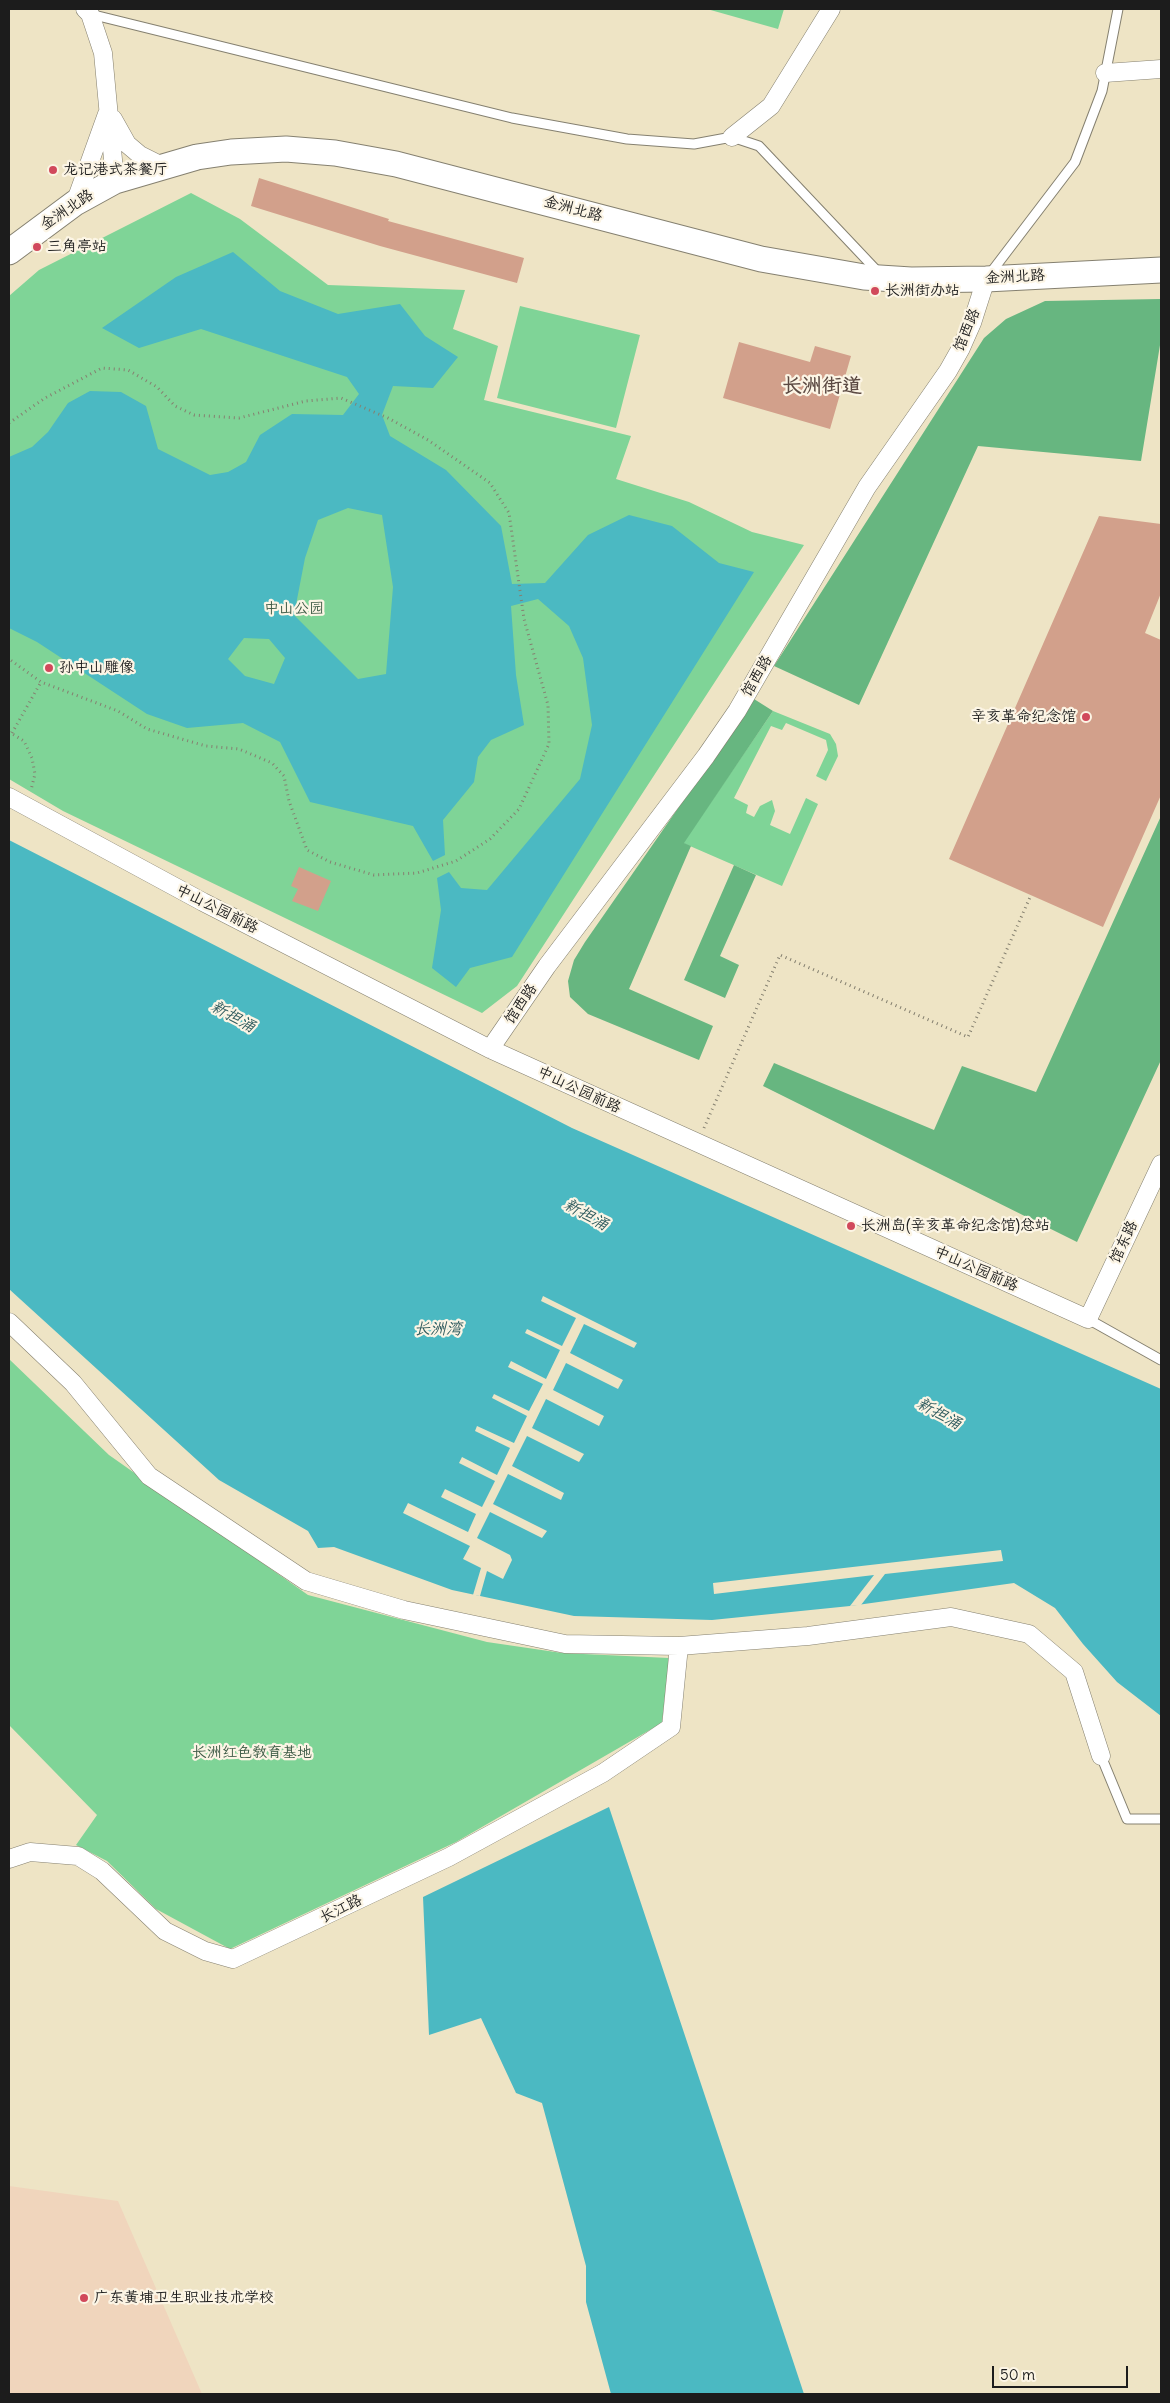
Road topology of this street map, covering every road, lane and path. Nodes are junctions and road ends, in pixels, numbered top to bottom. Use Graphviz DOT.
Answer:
graph roads {
  1 [pos="830,9"];
  2 [pos="1118,9"];
  3 [pos="88,11"];
  4 [pos="1161,69"];
  5 [pos="1105,73"];
  6 [pos="109,109"];
  7 [pos="732,137"];
  8 [pos="162,166"];
  9 [pos="115,181"];
  10 [pos="75,202"];
  11 [pos="9,252"];
  12 [pos="1161,270"];
  13 [pos="884,278"];
  14 [pos="986,279"];
  15 [pos="9,423"];
  16 [pos="9,659"];
  17 [pos="41,682"];
  18 [pos="10,732"];
  19 [pos="16,801"];
  20 [pos="1031,895"];
  21 [pos="490,1050"];
  22 [pos="697,1144"];
  23 [pos="1161,1164"];
  24 [pos="1088,1320"];
  25 [pos="9,1322"];
  26 [pos="1161,1360"];
  27 [pos="679,1646"];
  28 [pos="1101,1756"];
  29 [pos="1161,1819"];
  30 [pos="9,1858"];
  1 -- 7 [label="street"];
  2 -- 5 [label="lane"];
  3 -- 6 [label="street"];
  3 -- 7 [label="lane"];
  4 -- 5 [label="street"];
  5 -- 14 [label="lane"];
  6 -- 8 [label="street"];
  6 -- 9 [label="street"];
  6 -- 10 [label="street"];
  7 -- 13 [label="lane"];
  8 -- 9 [label="main road, 金洲北路"];
  8 -- 13 [label="main road, 金洲北路"];
  9 -- 10 [label="main road, 金洲北路"];
  10 -- 11 [label="main road, 金洲北路"];
  12 -- 14 [label="main road, 金洲北路"];
  13 -- 14 [label="main road, 金洲北路"];
  14 -- 21 [label="street, 馆西路"];
  15 -- 17 [label="path"];
  16 -- 17 [label="path"];
  17 -- 18 [label="path"];
  18 -- 19 [label="path"];
  19 -- 21 [label="street, 中山公园前路"];
  20 -- 22 [label="path"];
  21 -- 22 [label="street, 中山公园前路"];
  22 -- 24 [label="street, 中山公园前路"];
  23 -- 24 [label="street, 馆东路"];
  24 -- 26 [label="lane, 中山公园前路"];
  25 -- 27 [label="street"];
  27 -- 28 [label="street"];
  27 -- 30 [label="street, 长江路"];
  28 -- 29 [label="lane"];
}
